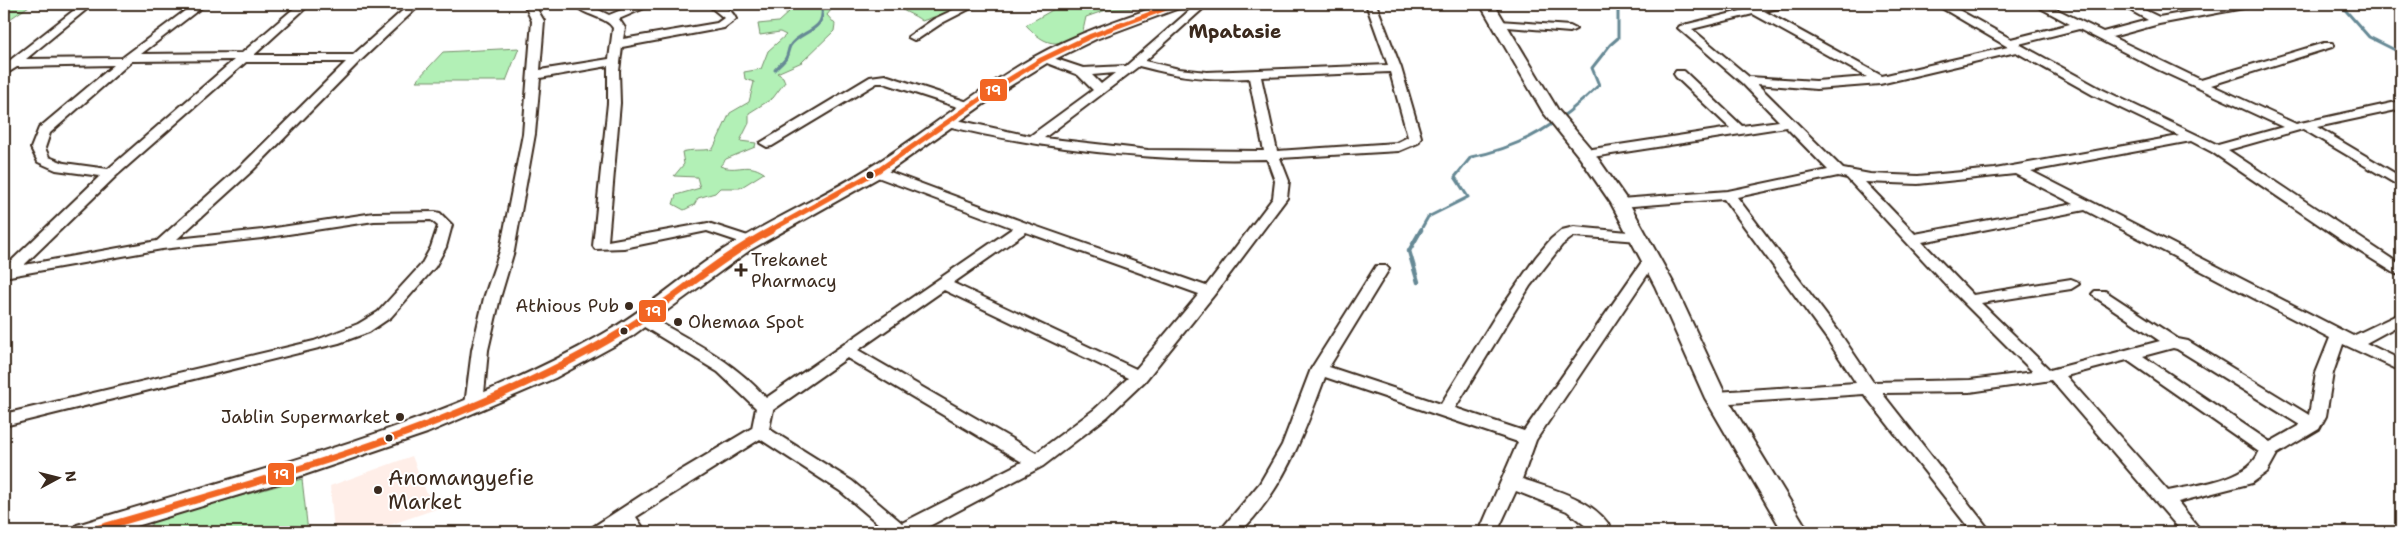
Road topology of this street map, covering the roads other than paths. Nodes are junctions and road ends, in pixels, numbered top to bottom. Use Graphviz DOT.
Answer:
graph roads {
  1 [pos="88,4"];
  2 [pos="202,4"];
  3 [pos="305,4"];
  4 [pos="416,4"];
  5 [pos="529,4"];
  6 [pos="579,4"];
  7 [pos="645,4"];
  8 [pos="712,4"];
  9 [pos="974,4"];
  10 [pos="1177,4"];
  11 [pos="1189,4"];
  12 [pos="1205,4"];
  13 [pos="1371,4"];
  14 [pos="1487,4"];
  15 [pos="1786,4"];
  16 [pos="1940,4"];
  17 [pos="2038,4"];
  18 [pos="2124,4"];
  19 [pos="2249,4"];
  20 [pos="1754,10"];
  21 [pos="609,19"];
  22 [pos="2158,21"];
  23 [pos="1499,24"];
  24 [pos="2081,25"];
  25 [pos="1570,29"];
  26 [pos="2102,36"];
  27 [pos="914,38"];
  28 [pos="617,44"];
  29 [pos="2328,45"];
  30 [pos="2013,46"];
  31 [pos="244,57"];
  32 [pos="1043,58"];
  33 [pos="127,59"];
  34 [pos="356,59"];
  35 [pos="615,61"];
  36 [pos="15,63"];
  37 [pos="1132,66"];
  38 [pos="1395,68"];
  39 [pos="4,71"];
  40 [pos="1082,72"];
  41 [pos="1254,74"];
  42 [pos="1680,74"];
  43 [pos="534,75"];
  44 [pos="1746,80"];
  45 [pos="1880,80"];
  46 [pos="2200,84"];
  47 [pos="1100,89"];
  48 [pos="2401,105"];
  49 [pos="970,107"];
  50 [pos="948,122"];
  51 [pos="1789,123"];
  52 [pos="2300,126"];
  53 [pos="1739,130"];
  54 [pos="2194,137"];
  55 [pos="1032,141"];
  56 [pos="767,143"];
  57 [pos="2217,149"];
  58 [pos="1586,154"];
  59 [pos="1271,155"];
  60 [pos="2020,171"];
  61 [pos="877,172"];
  62 [pos="111,173"];
  63 [pos="1845,174"];
  64 [pos="2401,182"];
  65 [pos="1728,195"];
  66 [pos="1620,203"];
  67 [pos="2086,206"];
  68 [pos="1024,227"];
  69 [pos="1639,238"];
  70 [pos="1913,239"];
  71 [pos="749,242"];
  72 [pos="162,244"];
  73 [pos="1651,259"];
  74 [pos="1381,269"];
  75 [pos="2401,271"];
  76 [pos="5,274"];
  77 [pos="944,284"];
  78 [pos="2071,284"];
  79 [pos="1209,292"];
  80 [pos="2100,294"];
  81 [pos="1970,300"];
  82 [pos="642,318"];
  83 [pos="2401,318"];
  84 [pos="2345,340"];
  85 [pos="2173,343"];
  86 [pos="847,351"];
  87 [pos="2130,354"];
  88 [pos="2401,366"];
  89 [pos="1319,369"];
  90 [pos="2051,375"];
  91 [pos="1139,377"];
  92 [pos="1868,388"];
  93 [pos="1716,398"];
  94 [pos="474,405"];
  95 [pos="765,407"];
  96 [pos="1444,412"];
  97 [pos="4,420"];
  98 [pos="2313,424"];
  99 [pos="760,431"];
  100 [pos="1528,439"];
  101 [pos="2269,450"];
  102 [pos="1037,462"];
  103 [pos="1511,484"];
  104 [pos="2165,499"];
  105 [pos="624,516"];
  106 [pos="86,532"];
  107 [pos="600,532"];
  108 [pos="636,532"];
  109 [pos="901,532"];
  110 [pos="1228,532"];
  111 [pos="1488,532"];
  112 [pos="1604,532"];
  113 [pos="1796,532"];
  114 [pos="1982,532"];
  115 [pos="2193,532"];
  1 -- 36 [label="street"];
  2 -- 33 [label="street"];
  3 -- 31 [label="street"];
  4 -- 34 [label="street"];
  5 -- 43 [label="street"];
  6 -- 21 [label="street"];
  7 -- 21 [label="street"];
  8 -- 28 [label="street"];
  9 -- 27 [label="street"];
  10 -- 32 [label="street"];
  11 -- 12 [label="street"];
  12 -- 37 [label="street"];
  13 -- 38 [label="street"];
  14 -- 23 [label="street"];
  15 -- 20 [label="street"];
  16 -- 30 [label="street"];
  17 -- 24 [label="street"];
  18 -- 22 [label="street"];
  19 -- 22 [label="street"];
  20 -- 44 [label="street"];
  20 -- 45 [label="street"];
  21 -- 28 [label="street"];
  22 -- 26 [label="street"];
  23 -- 25 [label="street"];
  23 -- 58 [label="street"];
  24 -- 26 [label="street"];
  24 -- 30 [label="street"];
  26 -- 46 [label="street"];
  28 -- 35 [label="street"];
  29 -- 46 [label="street"];
  30 -- 45 [label="street"];
  30 -- 54 [label="street"];
  31 -- 33 [label="street"];
  31 -- 34 [label="street"];
  31 -- 62 [label="street"];
  32 -- 40 [label="street"];
  32 -- 49 [label="street"];
  33 -- 36 [label="street"];
  33 -- 62 [label="street"];
  34 -- 72 [label="street"];
  35 -- 43 [label="street"];
  35 -- 71 [label="street"];
  36 -- 39 [label="street"];
  37 -- 40 [label="street"];
  37 -- 41 [label="street"];
  37 -- 47 [label="street"];
  38 -- 41 [label="street"];
  38 -- 59 [label="street"];
  40 -- 47 [label="street"];
  41 -- 59 [label="street"];
  42 -- 53 [label="street"];
  43 -- 94 [label="street"];
  44 -- 45 [label="street"];
  44 -- 51 [label="street"];
  46 -- 52 [label="street"];
  47 -- 55 [label="street"];
  48 -- 52 [label="street"];
  49 -- 50 [label="street"];
  49 -- 56 [label="street"];
  50 -- 55 [label="street"];
  50 -- 61 [label="street"];
  51 -- 53 [label="street"];
  51 -- 63 [label="street"];
  52 -- 57 [label="street"];
  52 -- 64 [label="street"];
  53 -- 58 [label="street"];
  54 -- 57 [label="street"];
  54 -- 60 [label="street"];
  55 -- 59 [label="street"];
  57 -- 75 [label="street"];
  58 -- 66 [label="street"];
  59 -- 79 [label="street"];
  60 -- 63 [label="street"];
  60 -- 67 [label="street"];
  61 -- 68 [label="street"];
  61 -- 71 [label="street"];
  62 -- 76 [label="street"];
  63 -- 65 [label="street"];
  63 -- 70 [label="street"];
  65 -- 66 [label="street"];
  65 -- 92 [label="street"];
  66 -- 69 [label="street"];
  67 -- 70 [label="street"];
  67 -- 84 [label="street"];
  68 -- 77 [label="street"];
  68 -- 79 [label="street"];
  69 -- 73 [label="street"];
  69 -- 96 [label="street"];
  70 -- 81 [label="street"];
  71 -- 82 [label="street"];
  72 -- 76 [label="street"];
  72 -- 97 [label="street"];
  73 -- 93 [label="street"];
  73 -- 100 [label="street"];
  74 -- 89 [label="street"];
  77 -- 86 [label="street"];
  77 -- 91 [label="street"];
  78 -- 81 [label="street"];
  79 -- 91 [label="street"];
  80 -- 85 [label="street"];
  81 -- 90 [label="street"];
  82 -- 94 [label="street"];
  82 -- 95 [label="street"];
  83 -- 84 [label="street"];
  84 -- 88 [label="street"];
  84 -- 98 [label="street"];
  85 -- 87 [label="street"];
  85 -- 98 [label="street"];
  86 -- 95 [label="street"];
  86 -- 102 [label="street"];
  87 -- 90 [label="street"];
  87 -- 101 [label="street"];
  89 -- 96 [label="street"];
  89 -- 110 [label="street"];
  90 -- 92 [label="street"];
  90 -- 104 [label="street"];
  91 -- 102 [label="street"];
  92 -- 93 [label="street"];
  92 -- 114 [label="street"];
  93 -- 113 [label="street"];
  94 -- 106 [label="street"];
  95 -- 99 [label="street"];
  96 -- 100 [label="street"];
  98 -- 101 [label="street"];
  99 -- 105 [label="street"];
  99 -- 109 [label="street"];
  100 -- 103 [label="street"];
  101 -- 104 [label="street"];
  102 -- 109 [label="street"];
  103 -- 111 [label="street"];
  103 -- 112 [label="street"];
  104 -- 115 [label="street"];
  105 -- 107 [label="street"];
  105 -- 108 [label="street"];
}
